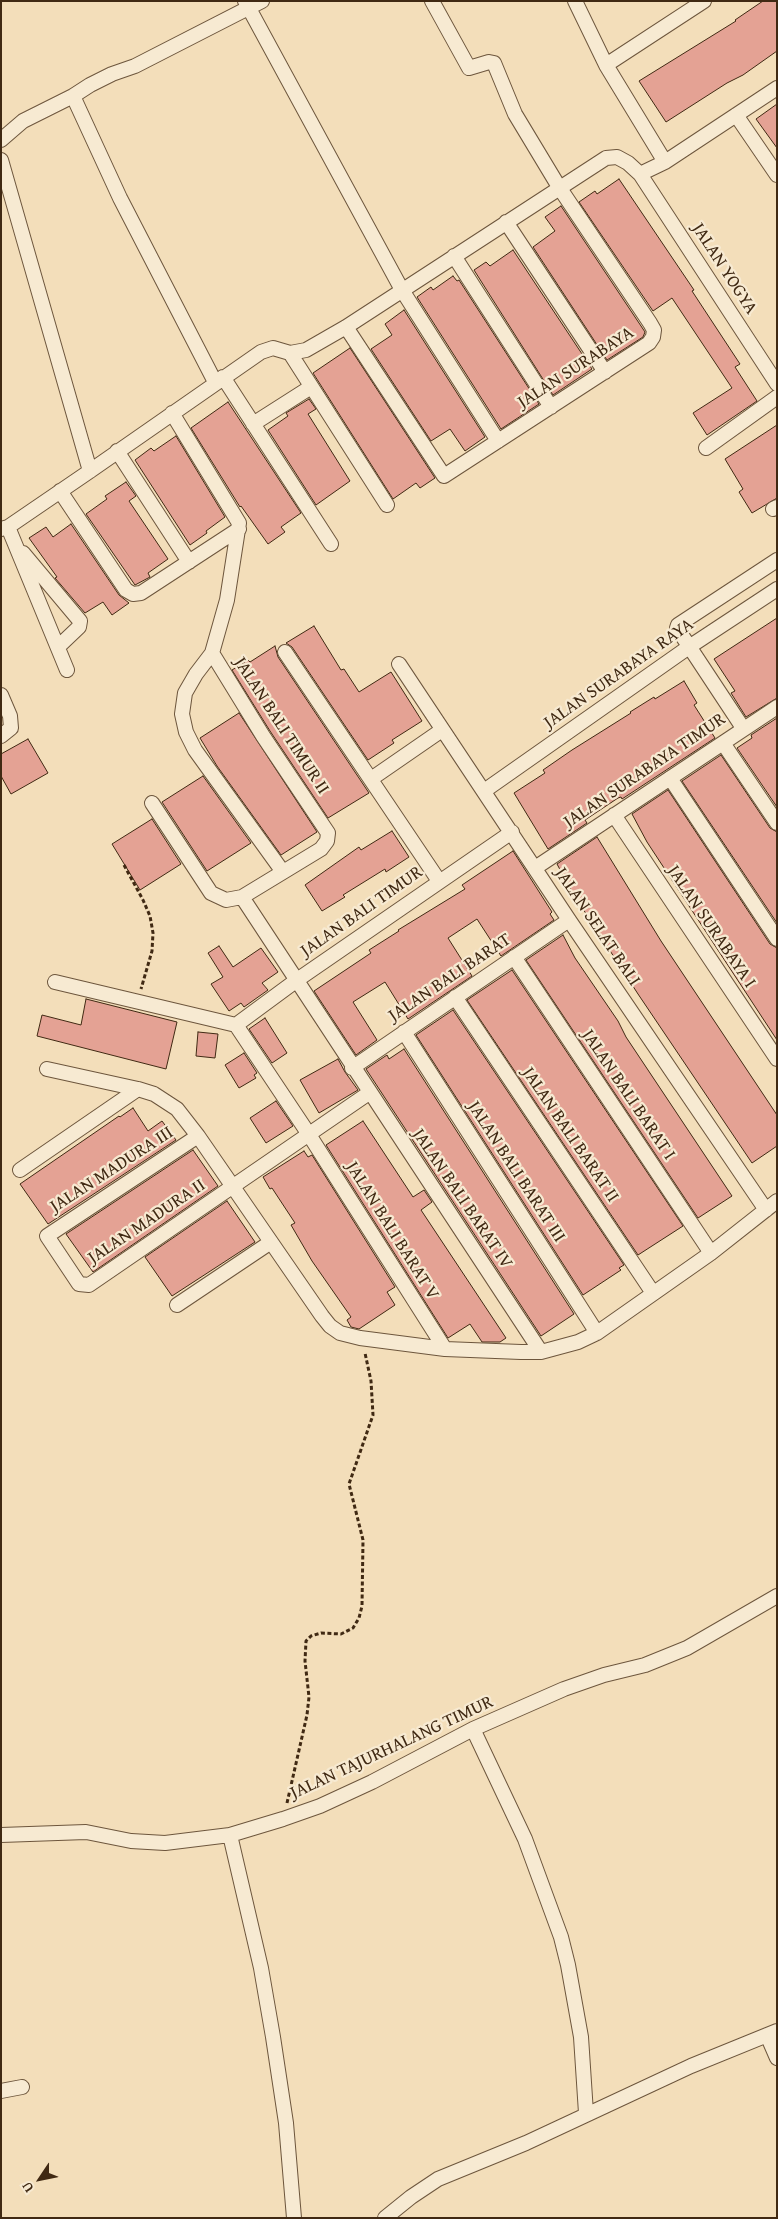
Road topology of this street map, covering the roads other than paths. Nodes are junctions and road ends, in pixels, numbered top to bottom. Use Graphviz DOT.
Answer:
graph roads {
  1 [pos="262,1"];
  2 [pos="432,1"];
  3 [pos="575,1"];
  4 [pos="704,1"];
  5 [pos="247,5"];
  6 [pos="606,65"];
  7 [pos="777,88"];
  8 [pos="73,96"];
  9 [pos="736,115"];
  10 [pos="1,140"];
  11 [pos="1,160"];
  12 [pos="665,162"];
  13 [pos="640,174"];
  14 [pos="777,176"];
  15 [pos="4,187"];
  16 [pos="560,187"];
  17 [pos="506,222"];
  18 [pos="454,256"];
  19 [pos="402,290"];
  20 [pos="346,326"];
  21 [pos="290,353"];
  22 [pos="605,372"];
  23 [pos="219,380"];
  24 [pos="777,384"];
  25 [pos="311,387"];
  26 [pos="777,397"];
  27 [pos="551,407"];
  28 [pos="172,412"];
  29 [pos="253,424"];
  30 [pos="498,441"];
  31 [pos="706,448"];
  32 [pos="117,451"];
  33 [pos="90,471"];
  34 [pos="60,491"];
  35 [pos="387,505"];
  36 [pos="4,528"];
  37 [pos="240,529"];
  38 [pos="14,543"];
  39 [pos="331,544"];
  40 [pos="777,560"];
  41 [pos="189,562"];
  42 [pos="777,589"];
  43 [pos="58,647"];
  44 [pos="689,647"];
  45 [pos="285,652"];
  46 [pos="212,653"];
  47 [pos="399,664"];
  48 [pos="67,670"];
  49 [pos="1,694"];
  50 [pos="777,707"];
  51 [pos="743,728"];
  52 [pos="442,730"];
  53 [pos="1,736"];
  54 [pos="723,743"];
  55 [pos="670,778"];
  56 [pos="371,779"];
  57 [pos="484,791"];
  58 [pos="152,803"];
  59 [pos="614,815"];
  60 [pos="777,824"];
  61 [pos="512,832"];
  62 [pos="535,868"];
  63 [pos="283,872"];
  64 [pos="439,881"];
  65 [pos="242,897"];
  66 [pos="569,920"];
  67 [pos="777,938"];
  68 [pos="514,957"];
  69 [pos="296,980"];
  70 [pos="55,982"];
  71 [pos="455,997"];
  72 [pos="236,1025"];
  73 [pos="404,1032"];
  74 [pos="777,1059"];
  75 [pos="352,1068"];
  76 [pos="47,1069"];
  77 [pos="138,1089"];
  78 [pos="369,1093"];
  79 [pos="308,1133"];
  80 [pos="198,1136"];
  81 [pos="20,1170"];
  82 [pos="234,1186"];
  83 [pos="772,1206"];
  84 [pos="47,1236"];
  85 [pos="271,1242"];
  86 [pos="711,1253"];
  87 [pos="653,1293"];
  88 [pos="176,1304"];
  89 [pos="597,1333"];
  90 [pos="445,1349"];
  91 [pos="541,1352"];
  92 [pos="777,1596"];
  93 [pos="473,1729"];
  94 [pos="230,1834"];
  95 [pos="1,1835"];
  96 [pos="772,2033"];
  97 [pos="777,2058"];
  98 [pos="22,2087"];
  99 [pos="1,2091"];
  100 [pos="586,2113"];
  101 [pos="294,2218"];
  102 [pos="385,2218"];
  1 -- 5 [label="street"];
  2 -- 16 [label="street"];
  3 -- 6 [label="street"];
  4 -- 6 [label="street"];
  5 -- 8 [label="street"];
  5 -- 19 [label="street"];
  6 -- 12 [label="street"];
  7 -- 9 [label="street"];
  8 -- 10 [label="street"];
  8 -- 23 [label="street"];
  9 -- 12 [label="street"];
  9 -- 14 [label="street"];
  11 -- 15 [label="street"];
  12 -- 13 [label="street"];
  13 -- 16 [label="street, JALAN YOGYA"];
  13 -- 24 [label="street, JALAN YOGYA"];
  15 -- 33 [label="street"];
  16 -- 17 [label="street, JALAN YOGYA"];
  16 -- 22 [label="street, JALAN SURABAYA"];
  17 -- 18 [label="street, JALAN YOGYA"];
  17 -- 22 [label="street"];
  18 -- 19 [label="street, JALAN YOGYA"];
  18 -- 27 [label="street"];
  19 -- 20 [label="street, JALAN YOGYA"];
  19 -- 30 [label="street"];
  20 -- 21 [label="street, JALAN YOGYA"];
  20 -- 30 [label="street, JALAN SURABAYA"];
  21 -- 23 [label="street"];
  21 -- 25 [label="street"];
  22 -- 27 [label="street, JALAN SURABAYA"];
  23 -- 28 [label="street"];
  23 -- 29 [label="street"];
  25 -- 29 [label="street"];
  25 -- 35 [label="street"];
  26 -- 31 [label="street"];
  27 -- 30 [label="street, JALAN SURABAYA"];
  28 -- 32 [label="street"];
  28 -- 37 [label="street"];
  29 -- 39 [label="street"];
  32 -- 33 [label="street"];
  32 -- 41 [label="street"];
  33 -- 34 [label="street"];
  34 -- 36 [label="street"];
  34 -- 41 [label="street"];
  36 -- 38 [label="street"];
  37 -- 41 [label="street"];
  37 -- 46 [label="street, JALAN BALI TIMUR II"];
  38 -- 43 [label="street"];
  38 -- 43 [label="street"];
  40 -- 44 [label="street"];
  42 -- 44 [label="street, JALAN SURABAYA RAYA"];
  43 -- 48 [label="street"];
  44 -- 51 [label="street"];
  44 -- 57 [label="street, JALAN SURABAYA RAYA"];
  45 -- 56 [label="street"];
  46 -- 63 [label="street"];
  46 -- 63 [label="street, JALAN BALI TIMUR II"];
  47 -- 52 [label="street, JALAN SELAT BALI"];
  49 -- 53 [label="street"];
  50 -- 51 [label="street, JALAN SURABAYA TIMUR"];
  51 -- 54 [label="street, JALAN SURABAYA TIMUR"];
  52 -- 56 [label="street"];
  52 -- 57 [label="street, JALAN SELAT BALI"];
  54 -- 55 [label="street, JALAN SURABAYA TIMUR"];
  54 -- 60 [label="street"];
  55 -- 59 [label="street, JALAN SURABAYA TIMUR"];
  55 -- 67 [label="street"];
  56 -- 64 [label="street"];
  57 -- 61 [label="street, JALAN SELAT BALI"];
  58 -- 65 [label="street"];
  59 -- 62 [label="street, JALAN SURABAYA TIMUR"];
  59 -- 74 [label="street, JALAN SURABAYA I"];
  61 -- 62 [label="street, JALAN SELAT BALI"];
  61 -- 64 [label="street, JALAN BALI TIMUR"];
  62 -- 66 [label="street, JALAN SELAT BALI"];
  63 -- 65 [label="street, JALAN BALI TIMUR II"];
  64 -- 69 [label="street, JALAN BALI TIMUR"];
  65 -- 69 [label="street, JALAN BALI BARAT IV"];
  66 -- 68 [label="street, JALAN BALI BARAT"];
  66 -- 83 [label="street, JALAN SELAT BALI"];
  68 -- 71 [label="street, JALAN BALI BARAT"];
  68 -- 86 [label="street, JALAN BALI BARAT I"];
  69 -- 72 [label="street, JALAN BALI TIMUR"];
  69 -- 75 [label="street, JALAN BALI BARAT IV"];
  70 -- 72 [label="street"];
  71 -- 73 [label="street, JALAN BALI BARAT"];
  71 -- 87 [label="street, JALAN BALI BARAT II"];
  72 -- 79 [label="street, JALAN BALI BARAT V"];
  73 -- 75 [label="street, JALAN BALI BARAT"];
  73 -- 89 [label="street, JALAN BALI BARAT III"];
  75 -- 78 [label="street, JALAN BALI BARAT IV"];
  76 -- 77 [label="street"];
  77 -- 80 [label="street"];
  77 -- 81 [label="street"];
  78 -- 79 [label="street"];
  78 -- 91 [label="street, JALAN BALI BARAT IV"];
  79 -- 82 [label="street"];
  79 -- 90 [label="street, JALAN BALI BARAT V"];
  80 -- 82 [label="street"];
  80 -- 84 [label="street, JALAN MADURA III"];
  82 -- 84 [label="street, JALAN MADURA II"];
  82 -- 85 [label="street"];
  83 -- 86 [label="street"];
  85 -- 88 [label="street"];
  85 -- 90 [label="street"];
  86 -- 87 [label="street"];
  87 -- 89 [label="street"];
  89 -- 91 [label="street"];
  90 -- 91 [label="street"];
  92 -- 93 [label="street, JALAN TAJURHALANG TIMUR"];
  93 -- 94 [label="street, JALAN TAJURHALANG TIMUR"];
  93 -- 100 [label="street"];
  94 -- 95 [label="street, JALAN TAJURHALANG TIMUR"];
  94 -- 101 [label="street"];
  96 -- 97 [label="street"];
  96 -- 100 [label="street"];
  98 -- 99 [label="street"];
  100 -- 102 [label="street"];
}
